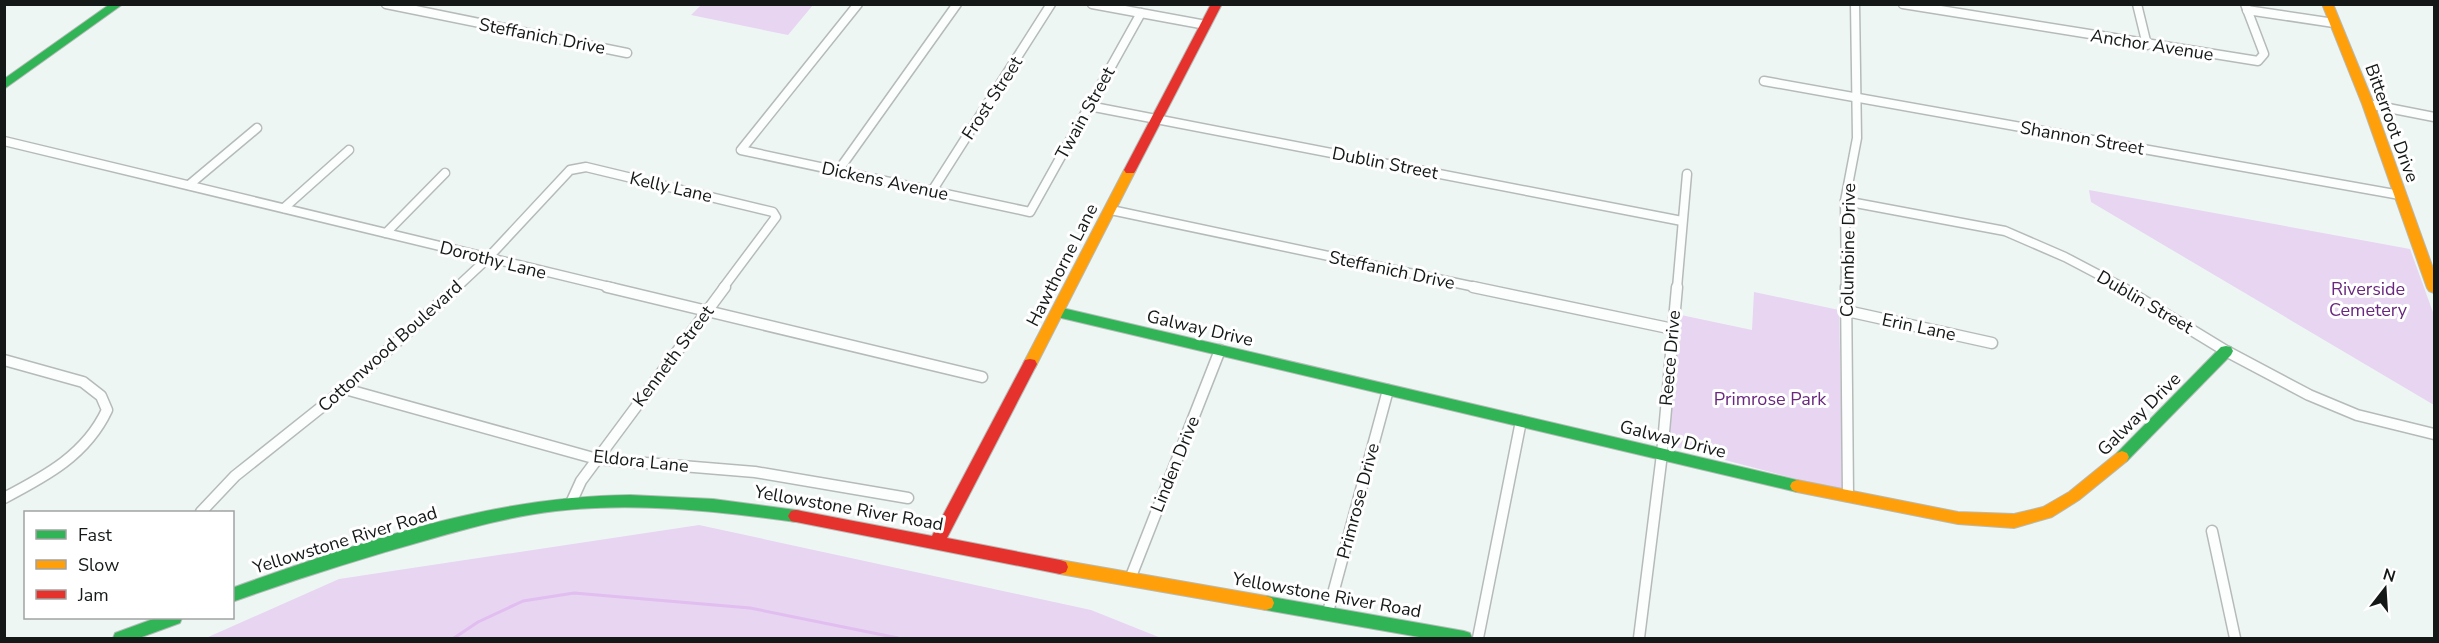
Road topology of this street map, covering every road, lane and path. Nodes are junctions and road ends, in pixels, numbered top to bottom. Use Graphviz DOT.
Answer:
graph roads {
  1 [pos="118,4"];
  2 [pos="386,4"];
  3 [pos="858,4"];
  4 [pos="957,4"];
  5 [pos="1051,4"];
  6 [pos="1092,4"];
  7 [pos="1217,4"];
  8 [pos="1856,4"];
  9 [pos="1903,4"];
  10 [pos="2138,4"];
  11 [pos="2327,4"];
  12 [pos="2246,7"];
  13 [pos="1141,13"];
  14 [pos="2334,23"];
  15 [pos="1206,25"];
  16 [pos="2147,45"];
  17 [pos="627,53"];
  18 [pos="1764,81"];
  19 [pos="4,85"];
  20 [pos="1858,98"];
  21 [pos="2368,104"];
  22 [pos="1089,106"];
  23 [pos="2434,117"];
  24 [pos="1156,119"];
  25 [pos="257,128"];
  26 [pos="4,141"];
  27 [pos="349,150"];
  28 [pos="570,170"];
  29 [pos="838,171"];
  30 [pos="445,173"];
  31 [pos="1687,174"];
  32 [pos="189,185"];
  33 [pos="932,191"];
  34 [pos="2400,195"];
  35 [pos="1845,201"];
  36 [pos="284,208"];
  37 [pos="1111,210"];
  38 [pos="773,212"];
  39 [pos="1030,212"];
  40 [pos="1682,221"];
  41 [pos="386,233"];
  42 [pos="487,259"];
  43 [pos="2434,288"];
  44 [pos="1847,311"];
  45 [pos="706,312"];
  46 [pos="1058,312"];
  47 [pos="1673,329"];
  48 [pos="1992,343"];
  49 [pos="1220,350"];
  50 [pos="2226,351"];
  51 [pos="4,360"];
  52 [pos="982,377"];
  53 [pos="345,389"];
  54 [pos="1388,390"];
  55 [pos="1521,421"];
  56 [pos="2434,434"];
  57 [pos="1662,454"];
  58 [pos="597,459"];
  59 [pos="1848,496"];
  60 [pos="4,498"];
  61 [pos="908,498"];
  62 [pos="571,503"];
  63 [pos="203,511"];
  64 [pos="2212,531"];
  65 [pos="937,542"];
  66 [pos="1130,579"];
  67 [pos="234,595"];
  68 [pos="1328,612"];
  69 [pos="171,619"];
  70 [pos="121,639"];
  71 [pos="1464,639"];
  72 [pos="1478,639"];
  73 [pos="1639,639"];
  74 [pos="2235,639"];
  1 -- 19 [label="street"];
  2 -- 17 [label="street, Steffanich Drive"];
  3 -- 29 [label="street, Dickens Avenue"];
  4 -- 29 [label="street"];
  5 -- 33 [label="street, Frost Street"];
  6 -- 13 [label="street"];
  7 -- 15 [label="street, Hawthorne Lane"];
  8 -- 20 [label="street, Columbine Drive"];
  9 -- 16 [label="street, Anchor Avenue"];
  10 -- 16 [label="street"];
  11 -- 14 [label="street, Bitterroot Drive"];
  12 -- 14 [label="street, Anchor Avenue"];
  12 -- 16 [label="street, Anchor Avenue"];
  13 -- 15 [label="street"];
  13 -- 22 [label="street, Twain Street"];
  14 -- 21 [label="street, Bitterroot Drive"];
  15 -- 24 [label="street, Hawthorne Lane"];
  18 -- 20 [label="street, Shannon Street"];
  20 -- 34 [label="street, Shannon Street"];
  20 -- 35 [label="street, Columbine Drive"];
  21 -- 23 [label="street"];
  21 -- 34 [label="street, Bitterroot Drive"];
  22 -- 24 [label="street, Dublin Street"];
  22 -- 39 [label="street, Twain Street"];
  24 -- 37 [label="street, Hawthorne Lane"];
  24 -- 40 [label="street, Dublin Street"];
  25 -- 32 [label="street"];
  26 -- 32 [label="street, Dorothy Lane"];
  27 -- 36 [label="street"];
  28 -- 38 [label="street, Kelly Lane"];
  28 -- 42 [label="street, Cottonwood Boulevard"];
  29 -- 33 [label="street, Dickens Avenue"];
  30 -- 41 [label="street"];
  31 -- 40 [label="street, Reece Drive"];
  32 -- 36 [label="street, Dorothy Lane"];
  33 -- 39 [label="street, Dickens Avenue"];
  34 -- 43 [label="street, Bitterroot Drive"];
  35 -- 44 [label="street, Columbine Drive"];
  35 -- 50 [label="street, Dublin Street"];
  36 -- 41 [label="street, Dorothy Lane"];
  37 -- 46 [label="street, Hawthorne Lane"];
  37 -- 47 [label="street, Steffanich Drive"];
  38 -- 45 [label="street, Kenneth Street"];
  40 -- 47 [label="street, Reece Drive"];
  41 -- 42 [label="street, Dorothy Lane"];
  42 -- 45 [label="street, Dorothy Lane"];
  42 -- 53 [label="street, Cottonwood Boulevard"];
  44 -- 48 [label="street, Erin Lane"];
  44 -- 59 [label="street, Columbine Drive"];
  45 -- 52 [label="street, Dorothy Lane"];
  45 -- 58 [label="street, Kenneth Street"];
  46 -- 49 [label="street, Galway Drive"];
  46 -- 65 [label="street, Hawthorne Lane"];
  47 -- 57 [label="street, Reece Drive"];
  49 -- 54 [label="street, Galway Drive"];
  49 -- 66 [label="street, Linden Drive"];
  50 -- 56 [label="street, Dublin Street"];
  50 -- 59 [label="street, Galway Drive"];
  51 -- 60 [label="street"];
  53 -- 58 [label="street, Eldora Lane"];
  53 -- 63 [label="street, Cottonwood Boulevard"];
  54 -- 55 [label="street, Galway Drive"];
  54 -- 68 [label="street, Primrose Drive"];
  55 -- 57 [label="street, Galway Drive"];
  55 -- 72 [label="street"];
  57 -- 59 [label="street, Galway Drive"];
  57 -- 73 [label="street, Reece Drive"];
  58 -- 61 [label="street, Eldora Lane"];
  58 -- 62 [label="street, Kenneth Street"];
  62 -- 65 [label="street, Yellowstone River Road"];
  62 -- 67 [label="street, Yellowstone River Road"];
  64 -- 74 [label="street"];
  65 -- 66 [label="street, Yellowstone River Road"];
  66 -- 68 [label="street, Yellowstone River Road"];
  68 -- 71 [label="street, Yellowstone River Road"];
  69 -- 70 [label="street"];
}
